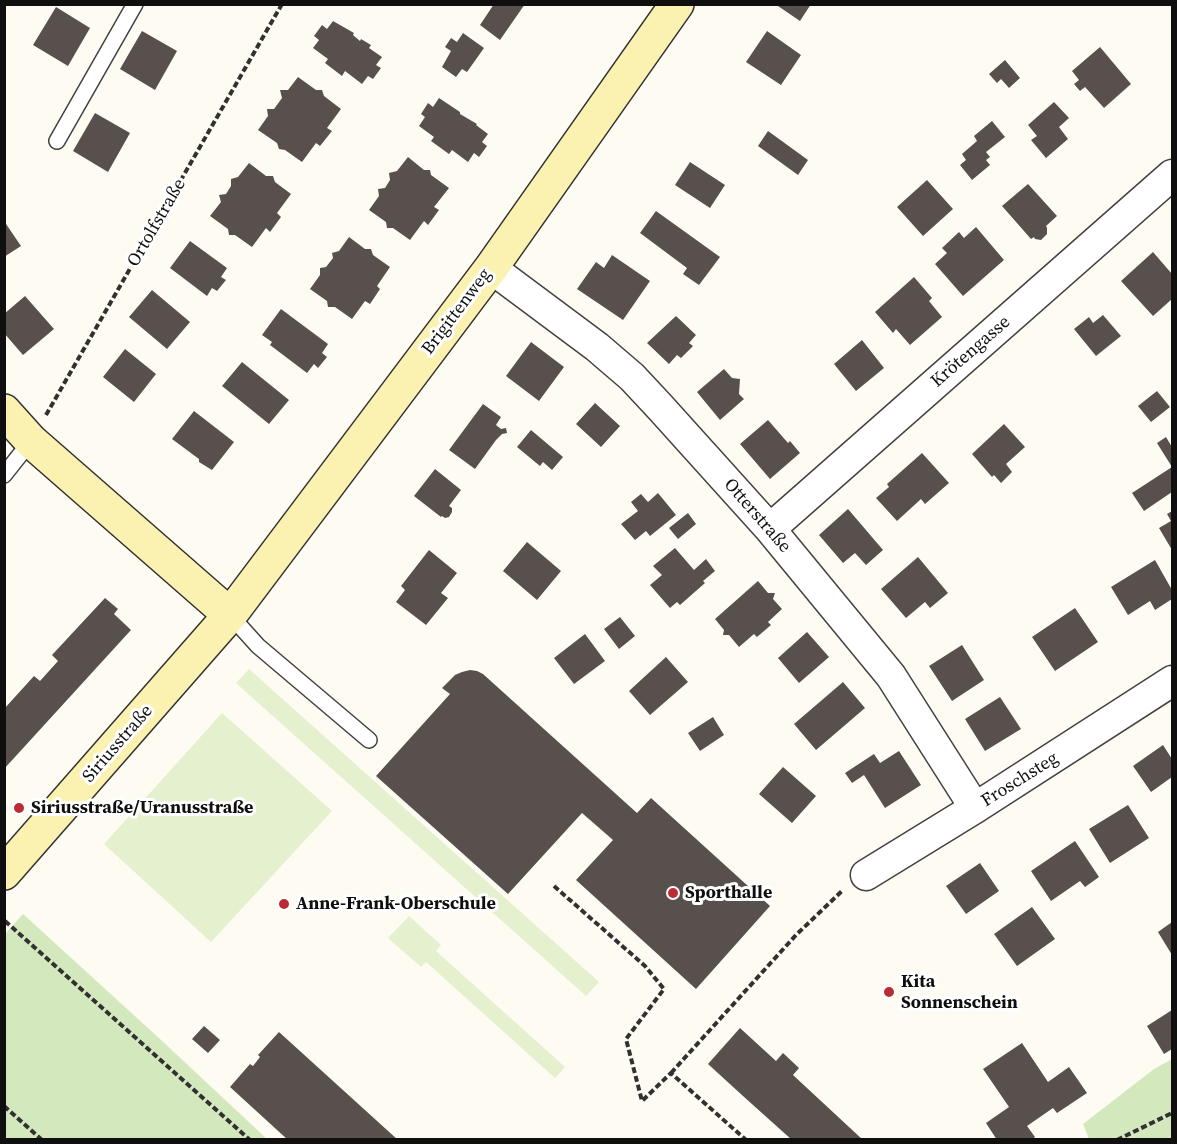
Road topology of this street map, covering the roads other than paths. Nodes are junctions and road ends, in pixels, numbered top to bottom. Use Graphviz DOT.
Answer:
graph roads {
  1 [pos="135,4"];
  2 [pos="677,4"];
  3 [pos="57,141"];
  4 [pos="1173,174"];
  5 [pos="491,268"];
  6 [pos="4,411"];
  7 [pos="31,441"];
  8 [pos="4,475"];
  9 [pos="770,529"];
  10 [pos="230,615"];
  11 [pos="1173,681"];
  12 [pos="369,740"];
  13 [pos="975,808"];
  14 [pos="4,873"];
  15 [pos="866,875"];
  1 -- 3 [label="lane"];
  2 -- 5 [label="street, Brigittenweg"];
  4 -- 9 [label="street, Krötengasse"];
  5 -- 9 [label="street, Otterstraße"];
  5 -- 10 [label="street, Brigittenweg"];
  6 -- 7 [label="street"];
  7 -- 8 [label="lane"];
  7 -- 10 [label="street"];
  9 -- 13 [label="street, Otterstraße"];
  10 -- 12 [label="lane"];
  10 -- 14 [label="street, Siriusstraße"];
  11 -- 13 [label="street, Froschsteg"];
  13 -- 15 [label="street, Froschsteg"];
}
